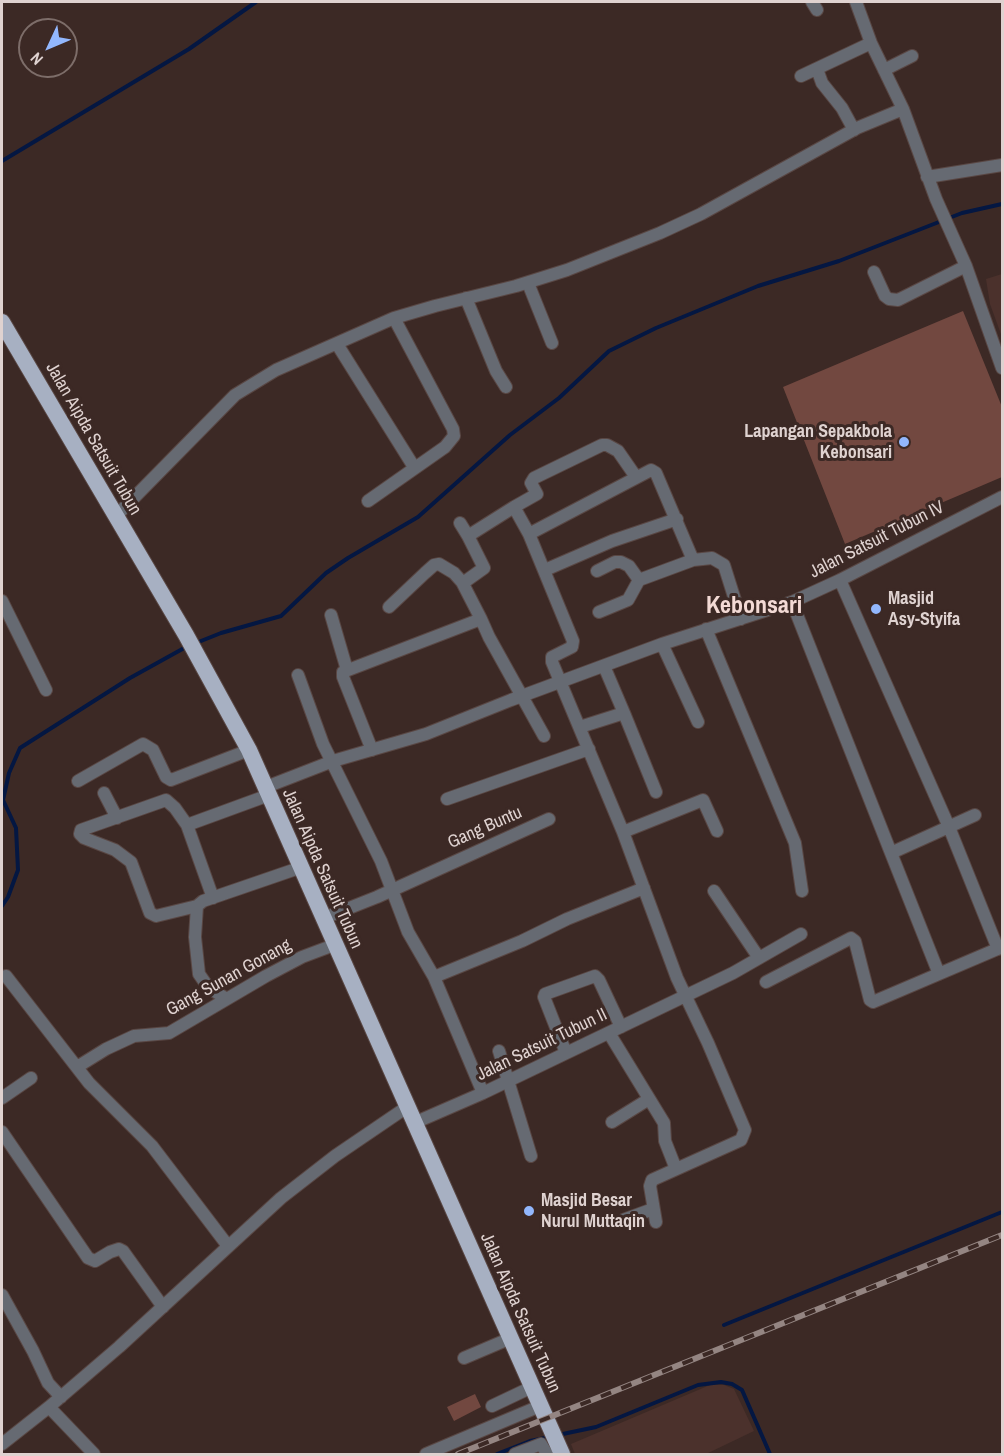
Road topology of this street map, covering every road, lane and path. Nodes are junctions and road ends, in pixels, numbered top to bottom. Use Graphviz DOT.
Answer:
graph roads {
  1 [pos="856,2"];
  2 [pos="871,44"];
  3 [pos="912,56"];
  4 [pos="817,69"];
  5 [pos="884,70"];
  6 [pos="801,76"];
  7 [pos="903,109"];
  8 [pos="854,130"];
  9 [pos="1002,165"];
  10 [pos="927,177"];
  11 [pos="966,266"];
  12 [pos="874,272"];
  13 [pos="528,283"];
  14 [pos="466,298"];
  15 [pos="394,318"];
  16 [pos="2,322"];
  17 [pos="552,343"];
  18 [pos="337,344"];
  19 [pos="1002,368"];
  20 [pos="506,387"];
  21 [pos="414,467"];
  22 [pos="636,477"];
  23 [pos="1002,497"];
  24 [pos="368,501"];
  25 [pos="514,507"];
  26 [pos="115,517"];
  27 [pos="677,519"];
  28 [pos="460,523"];
  29 [pos="529,534"];
  30 [pos="468,536"];
  31 [pos="693,560"];
  32 [pos="544,570"];
  33 [pos="597,571"];
  34 [pos="639,580"];
  35 [pos="840,580"];
  36 [pos="463,583"];
  37 [pos="2,601"];
  38 [pos="792,602"];
  39 [pos="389,607"];
  40 [pos="599,612"];
  41 [pos="330,615"];
  42 [pos="481,619"];
  43 [pos="741,619"];
  44 [pos="706,629"];
  45 [pos="662,644"];
  46 [pos="604,666"];
  47 [pos="347,670"];
  48 [pos="298,675"];
  49 [pos="562,682"];
  50 [pos="46,690"];
  51 [pos="522,696"];
  52 [pos="624,713"];
  53 [pos="698,722"];
  54 [pos="580,727"];
  55 [pos="544,736"];
  56 [pos="590,749"];
  57 [pos="249,750"];
  58 [pos="372,750"];
  59 [pos="333,761"];
  60 [pos="78,781"];
  61 [pos="267,791"];
  62 [pos="656,792"];
  63 [pos="104,793"];
  64 [pos="447,799"];
  65 [pos="975,815"];
  66 [pos="117,818"];
  67 [pos="549,819"];
  68 [pos="187,825"];
  69 [pos="949,826"];
  70 [pos="717,831"];
  71 [pos="623,832"];
  72 [pos="891,853"];
  73 [pos="302,867"];
  74 [pos="644,888"];
  75 [pos="391,891"];
  76 [pos="714,891"];
  77 [pos="802,891"];
  78 [pos="213,898"];
  79 [pos="197,906"];
  80 [pos="324,918"];
  81 [pos="801,934"];
  82 [pos="334,945"];
  83 [pos="1000,948"];
  84 [pos="759,958"];
  85 [pos="939,974"];
  86 [pos="6,976"];
  87 [pos="434,977"];
  88 [pos="766,982"];
  89 [pos="685,996"];
  90 [pos="225,998"];
  91 [pos="621,1027"];
  92 [pos="609,1033"];
  93 [pos="500,1051"];
  94 [pos="566,1053"];
  95 [pos="77,1067"];
  96 [pos="32,1078"];
  97 [pos="508,1081"];
  98 [pos="483,1093"];
  99 [pos="2,1098"];
  100 [pos="649,1100"];
  101 [pos="407,1107"];
  102 [pos="612,1122"];
  103 [pos="414,1123"];
  104 [pos="2,1132"];
  105 [pos="531,1156"];
  106 [pos="676,1168"];
  107 [pos="653,1209"];
  108 [pos="623,1220"];
  109 [pos="656,1222"];
  110 [pos="228,1246"];
  111 [pos="2,1295"];
  112 [pos="163,1307"];
  113 [pos="511,1338"];
  114 [pos="464,1358"];
  115 [pos="532,1387"];
  116 [pos="61,1397"];
  117 [pos="492,1406"];
  118 [pos="540,1406"];
  119 [pos="49,1407"];
  120 [pos="2,1444"];
  121 [pos="555,1450"];
  122 [pos="94,1455"];
  123 [pos="426,1455"];
  124 [pos="515,1455"];
  1 -- 2 [label="street"];
  2 -- 4 [label="street"];
  2 -- 5 [label="street"];
  3 -- 5 [label="street"];
  4 -- 6 [label="street"];
  4 -- 8 [label="street"];
  5 -- 7 [label="street"];
  7 -- 8 [label="street"];
  7 -- 10 [label="street"];
  8 -- 13 [label="street"];
  9 -- 10 [label="street"];
  10 -- 11 [label="street"];
  11 -- 12 [label="street"];
  11 -- 19 [label="street"];
  13 -- 14 [label="street"];
  13 -- 17 [label="street"];
  14 -- 15 [label="street"];
  14 -- 20 [label="street"];
  15 -- 18 [label="street"];
  15 -- 21 [label="street"];
  16 -- 26 [label="highway, Jalan Aipda Satsuit Tubun"];
  18 -- 21 [label="street"];
  18 -- 26 [label="street"];
  21 -- 24 [label="street"];
  22 -- 25 [label="street"];
  22 -- 27 [label="street"];
  22 -- 29 [label="street"];
  23 -- 35 [label="street, Jalan Satsuit Tubun IV"];
  25 -- 29 [label="street"];
  25 -- 30 [label="street"];
  26 -- 57 [label="highway, Jalan Aipda Satsuit Tubun"];
  27 -- 31 [label="street"];
  27 -- 32 [label="street"];
  28 -- 30 [label="street"];
  29 -- 32 [label="street"];
  30 -- 36 [label="street"];
  31 -- 34 [label="street"];
  31 -- 43 [label="street"];
  32 -- 49 [label="street"];
  33 -- 34 [label="street"];
  34 -- 40 [label="street"];
  35 -- 38 [label="street, Jalan Satsuit Tubun IV"];
  35 -- 69 [label="street"];
  36 -- 39 [label="street"];
  36 -- 42 [label="street"];
  37 -- 50 [label="street"];
  38 -- 43 [label="street, Jalan Satsuit Tubun IV"];
  38 -- 72 [label="street"];
  41 -- 47 [label="street"];
  42 -- 47 [label="street"];
  42 -- 51 [label="street"];
  43 -- 44 [label="street, Jalan Satsuit Tubun IV"];
  44 -- 45 [label="street, Jalan Satsuit Tubun IV"];
  44 -- 77 [label="street"];
  45 -- 46 [label="street, Jalan Satsuit Tubun IV"];
  45 -- 53 [label="street"];
  46 -- 49 [label="street, Jalan Satsuit Tubun IV"];
  46 -- 52 [label="street"];
  47 -- 58 [label="street"];
  48 -- 59 [label="street"];
  49 -- 51 [label="street, Jalan Satsuit Tubun IV"];
  49 -- 54 [label="street"];
  51 -- 55 [label="street"];
  51 -- 58 [label="street, Jalan Satsuit Tubun IV"];
  52 -- 54 [label="street"];
  52 -- 62 [label="street"];
  54 -- 56 [label="street"];
  56 -- 64 [label="street"];
  56 -- 71 [label="street"];
  57 -- 60 [label="street"];
  57 -- 61 [label="highway, Jalan Aipda Satsuit Tubun"];
  58 -- 59 [label="street, Jalan Satsuit Tubun IV"];
  59 -- 61 [label="street, Jalan Satsuit Tubun IV"];
  59 -- 75 [label="street"];
  61 -- 68 [label="street, Jalan Satsuit Tubun IV"];
  61 -- 73 [label="highway, Jalan Aipda Satsuit Tubun"];
  63 -- 66 [label="street"];
  65 -- 69 [label="street"];
  66 -- 68 [label="street"];
  66 -- 79 [label="street"];
  67 -- 75 [label="street, Gang Buntu"];
  68 -- 78 [label="street"];
  69 -- 72 [label="street"];
  69 -- 83 [label="street"];
  70 -- 71 [label="street"];
  71 -- 74 [label="street"];
  72 -- 85 [label="street"];
  73 -- 78 [label="street"];
  73 -- 80 [label="highway, Jalan Aipda Satsuit Tubun"];
  74 -- 87 [label="street"];
  74 -- 89 [label="street"];
  75 -- 80 [label="street, Gang Buntu"];
  75 -- 87 [label="street"];
  76 -- 84 [label="street"];
  78 -- 79 [label="street"];
  79 -- 90 [label="street"];
  80 -- 82 [label="highway, Jalan Aipda Satsuit Tubun"];
  81 -- 84 [label="street, Jalan Satsuit Tubun II"];
  82 -- 90 [label="street, Gang Sunan Gonang"];
  82 -- 101 [label="highway, Jalan Aipda Satsuit Tubun"];
  83 -- 85 [label="street"];
  84 -- 89 [label="street, Jalan Satsuit Tubun II"];
  85 -- 88 [label="street"];
  86 -- 95 [label="street"];
  87 -- 98 [label="street"];
  89 -- 91 [label="street, Jalan Satsuit Tubun II"];
  89 -- 106 [label="street"];
  90 -- 95 [label="street, Gang Sunan Gonang"];
  91 -- 92 [label="street, Jalan Satsuit Tubun II"];
  91 -- 94 [label="street"];
  92 -- 94 [label="street, Jalan Satsuit Tubun II"];
  92 -- 100 [label="street"];
  93 -- 97 [label="street"];
  94 -- 97 [label="street, Jalan Satsuit Tubun II"];
  95 -- 110 [label="street"];
  96 -- 99 [label="street"];
  97 -- 98 [label="street, Jalan Satsuit Tubun II"];
  97 -- 105 [label="street"];
  98 -- 103 [label="street, Jalan Satsuit Tubun II"];
  100 -- 102 [label="street"];
  100 -- 106 [label="street"];
  101 -- 103 [label="highway, Jalan Aipda Satsuit Tubun"];
  101 -- 110 [label="street"];
  103 -- 113 [label="highway, Jalan Aipda Satsuit Tubun"];
  104 -- 112 [label="street"];
  106 -- 107 [label="street"];
  107 -- 108 [label="street"];
  107 -- 109 [label="street"];
  110 -- 112 [label="street"];
  111 -- 116 [label="street"];
  112 -- 116 [label="street"];
  113 -- 114 [label="street"];
  113 -- 115 [label="highway, Jalan Aipda Satsuit Tubun"];
  115 -- 117 [label="street"];
  115 -- 118 [label="highway, Jalan Aipda Satsuit Tubun"];
  116 -- 119 [label="street"];
  118 -- 121 [label="highway, Jalan Aipda Satsuit Tubun"];
  118 -- 123 [label="street"];
  119 -- 120 [label="street"];
  119 -- 122 [label="street"];
  121 -- 124 [label="street"];
}
